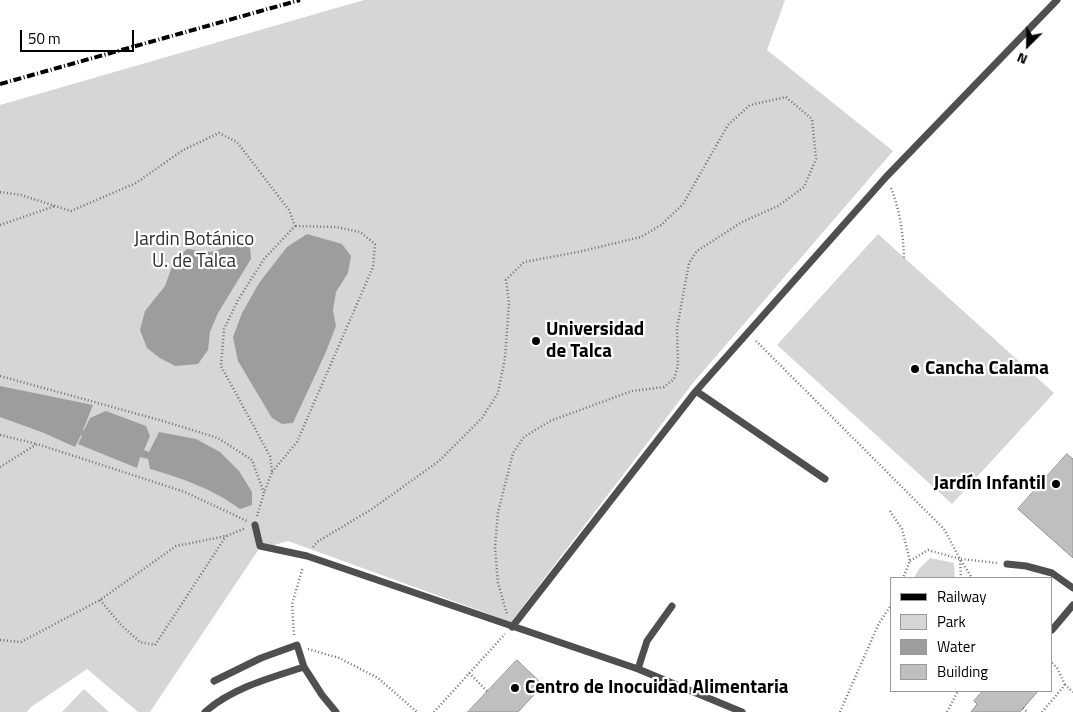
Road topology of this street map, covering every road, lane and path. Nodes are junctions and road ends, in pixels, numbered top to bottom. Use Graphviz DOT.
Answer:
graph roads {
  1 [pos="1057,0"];
  2 [pos="886,177"];
  3 [pos="0,192"];
  4 [pos="56,206"];
  5 [pos="0,225"];
  6 [pos="295,226"];
  7 [pos="904,258"];
  8 [pos="748,333"];
  9 [pos="0,376"];
  10 [pos="696,391"];
  11 [pos="0,435"];
  12 [pos="37,444"];
  13 [pos="0,467"];
  14 [pos="272,472"];
  15 [pos="825,479"];
  16 [pos="264,493"];
  17 [pos="890,511"];
  18 [pos="255,525"];
  19 [pos="226,536"];
  20 [pos="307,556"];
  21 [pos="960,559"];
  22 [pos="910,561"];
  23 [pos="1007,564"];
  24 [pos="903,577"];
  25 [pos="961,577"];
  26 [pos="971,577"];
  27 [pos="1073,588"];
  28 [pos="100,600"];
  29 [pos="1073,605"];
  30 [pos="672,606"];
  31 [pos="890,607"];
  32 [pos="512,627"];
  33 [pos="1053,629"];
  34 [pos="0,640"];
  35 [pos="297,645"];
  36 [pos="1053,665"];
  37 [pos="304,667"];
  38 [pos="638,670"];
  39 [pos="469,673"];
  40 [pos="214,681"];
  41 [pos="1065,685"];
  42 [pos="487,691"];
  43 [pos="957,692"];
  44 [pos="1073,692"];
  45 [pos="1023,708"];
  46 [pos="205,712"];
  47 [pos="336,712"];
  48 [pos="417,712"];
  49 [pos="434,712"];
  50 [pos="742,712"];
  51 [pos="840,712"];
  52 [pos="947,712"];
  53 [pos="1027,712"];
  54 [pos="1042,712"];
  1 -- 2 [label="lane"];
  2 -- 7 [label="path"];
  2 -- 8 [label="lane"];
  3 -- 4 [label="path"];
  4 -- 5 [label="path"];
  4 -- 6 [label="path"];
  6 -- 14 [label="path"];
  6 -- 14 [label="path"];
  8 -- 10 [label="lane"];
  8 -- 21 [label="path"];
  9 -- 16 [label="path"];
  10 -- 15 [label="lane"];
  10 -- 32 [label="lane"];
  11 -- 12 [label="path"];
  12 -- 13 [label="path"];
  12 -- 18 [label="path"];
  14 -- 16 [label="path"];
  16 -- 18 [label="path"];
  17 -- 22 [label="path"];
  18 -- 19 [label="path"];
  18 -- 20 [label="lane"];
  19 -- 28 [label="path"];
  19 -- 28 [label="path"];
  20 -- 32 [label="lane"];
  20 -- 32 [label="path"];
  20 -- 35 [label="path"];
  21 -- 22 [label="path"];
  21 -- 23 [label="path"];
  21 -- 25 [label="path"];
  21 -- 26 [label="path"];
  22 -- 24 [label="path"];
  23 -- 27 [label="lane"];
  28 -- 34 [label="path"];
  29 -- 33 [label="lane"];
  30 -- 38 [label="lane"];
  31 -- 51 [label="path"];
  32 -- 38 [label="lane"];
  32 -- 39 [label="path"];
  35 -- 37 [label="lane"];
  35 -- 40 [label="lane"];
  35 -- 48 [label="path"];
  36 -- 41 [label="path"];
  37 -- 46 [label="lane"];
  37 -- 47 [label="lane"];
  38 -- 50 [label="lane"];
  39 -- 42 [label="path"];
  39 -- 49 [label="path"];
  41 -- 44 [label="path"];
  41 -- 54 [label="path"];
  43 -- 52 [label="path"];
  45 -- 53 [label="path"];
}
